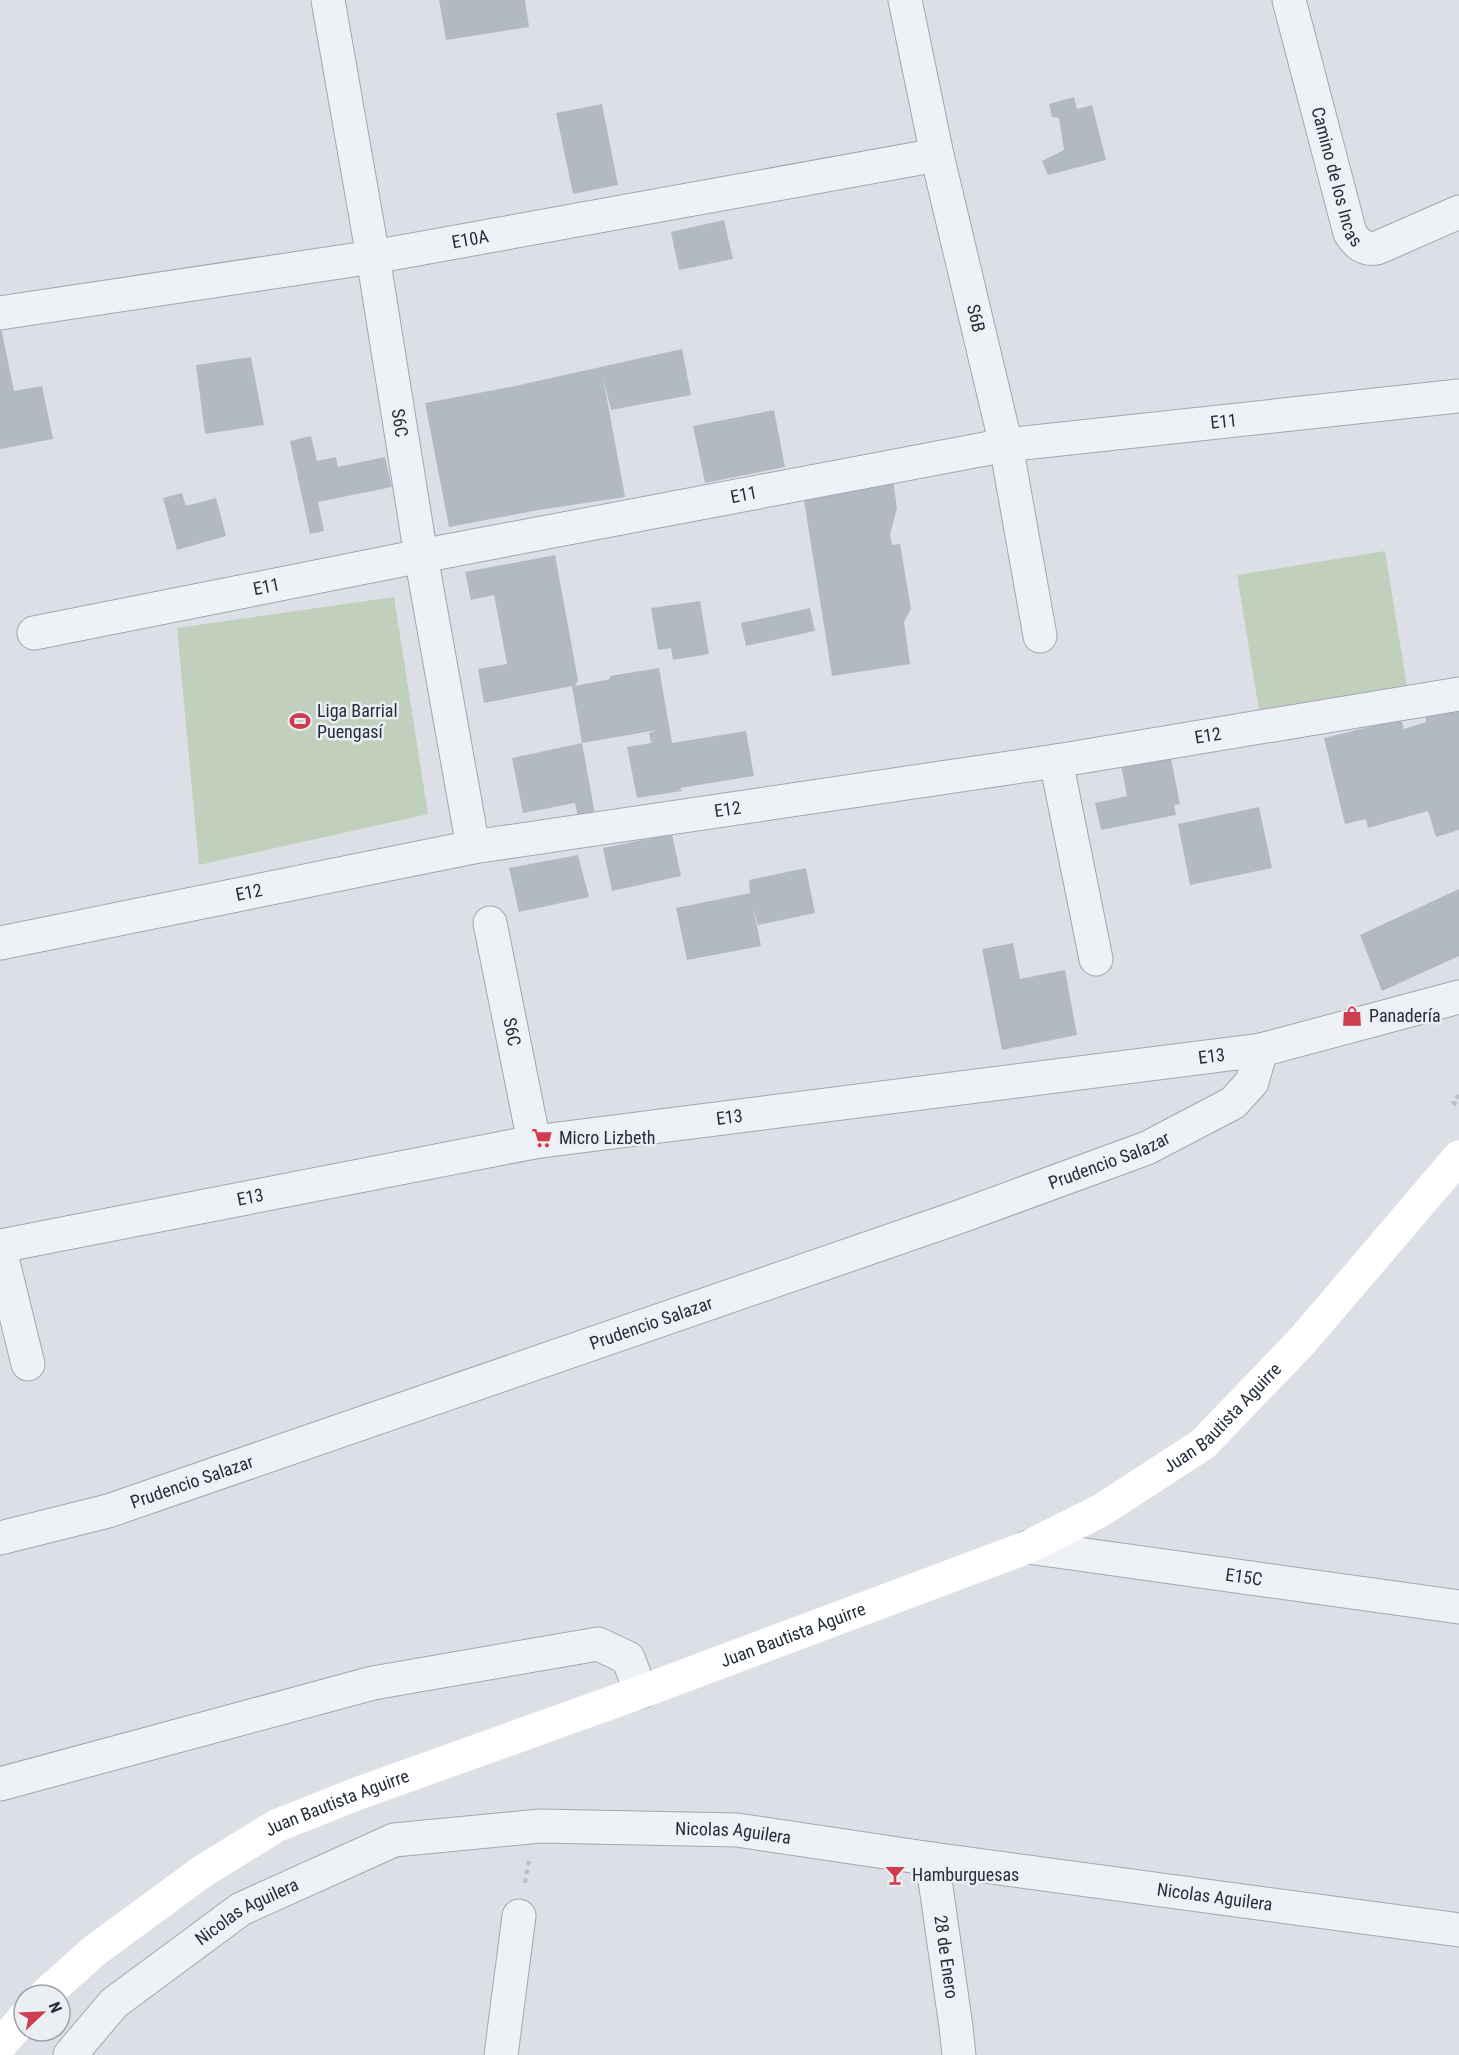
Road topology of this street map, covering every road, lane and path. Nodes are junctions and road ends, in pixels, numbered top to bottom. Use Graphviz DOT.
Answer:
graph roads {
  1 [pos="328,0"];
  2 [pos="904,0"];
  3 [pos="1289,0"];
  4 [pos="937,155"];
  5 [pos="1459,212"];
  6 [pos="373,258"];
  7 [pos="0,313"];
  8 [pos="1459,396"];
  9 [pos="1006,446"];
  10 [pos="421,556"];
  11 [pos="34,633"];
  12 [pos="1040,636"];
  13 [pos="1459,694"];
  14 [pos="1056,761"];
  15 [pos="473,847"];
  16 [pos="490,923"];
  17 [pos="0,943"];
  18 [pos="1096,959"];
  19 [pos="1459,997"];
  20 [pos="1262,1050"];
  21 [pos="1459,1095"];
  22 [pos="1459,1107"];
  23 [pos="534,1142"];
  24 [pos="1459,1158"];
  25 [pos="0,1248"];
  26 [pos="28,1364"];
  27 [pos="0,1538"];
  28 [pos="1028,1547"];
  29 [pos="1459,1607"];
  30 [pos="641,1692"];
  31 [pos="0,1784"];
  32 [pos="531,1850"];
  33 [pos="932,1859"];
  34 [pos="519,1916"];
  35 [pos="1459,1930"];
  36 [pos="58,1983"];
  37 [pos="12,2032"];
  38 [pos="0,2045"];
  39 [pos="70,2055"];
  40 [pos="501,2055"];
  41 [pos="959,2055"];
  1 -- 6 [label="street, S6C"];
  2 -- 4 [label="street, S6B"];
  3 -- 5 [label="street, Camino de los Incas"];
  4 -- 6 [label="street, E10A"];
  4 -- 9 [label="street, S6B"];
  6 -- 7 [label="street, E10A"];
  6 -- 10 [label="street, S6C"];
  8 -- 9 [label="street, E11"];
  9 -- 10 [label="street, E11"];
  9 -- 12 [label="street, S6B"];
  10 -- 11 [label="street, E11"];
  10 -- 15 [label="street, S6C"];
  13 -- 14 [label="street, E12"];
  14 -- 15 [label="street, E12"];
  14 -- 18 [label="street"];
  15 -- 17 [label="street, E12"];
  16 -- 23 [label="street, S6C"];
  19 -- 20 [label="street, E13"];
  20 -- 23 [label="street, E13"];
  20 -- 27 [label="street, Prudencio Salazar"];
  21 -- 22 [label="path"];
  23 -- 25 [label="street, E13"];
  24 -- 28 [label="main road, Juan Bautista Aguirre"];
  25 -- 26 [label="street"];
  28 -- 29 [label="street, E15C"];
  28 -- 30 [label="main road, Juan Bautista Aguirre"];
  30 -- 31 [label="street"];
  30 -- 36 [label="main road, Juan Bautista Aguirre"];
  32 -- 34 [label="path"];
  33 -- 35 [label="street, Nicolas Aguilera"];
  33 -- 39 [label="street, Nicolas Aguilera"];
  33 -- 41 [label="street, 28 de Enero"];
  34 -- 40 [label="street"];
  37 -- 38 [label="main road"];
}
